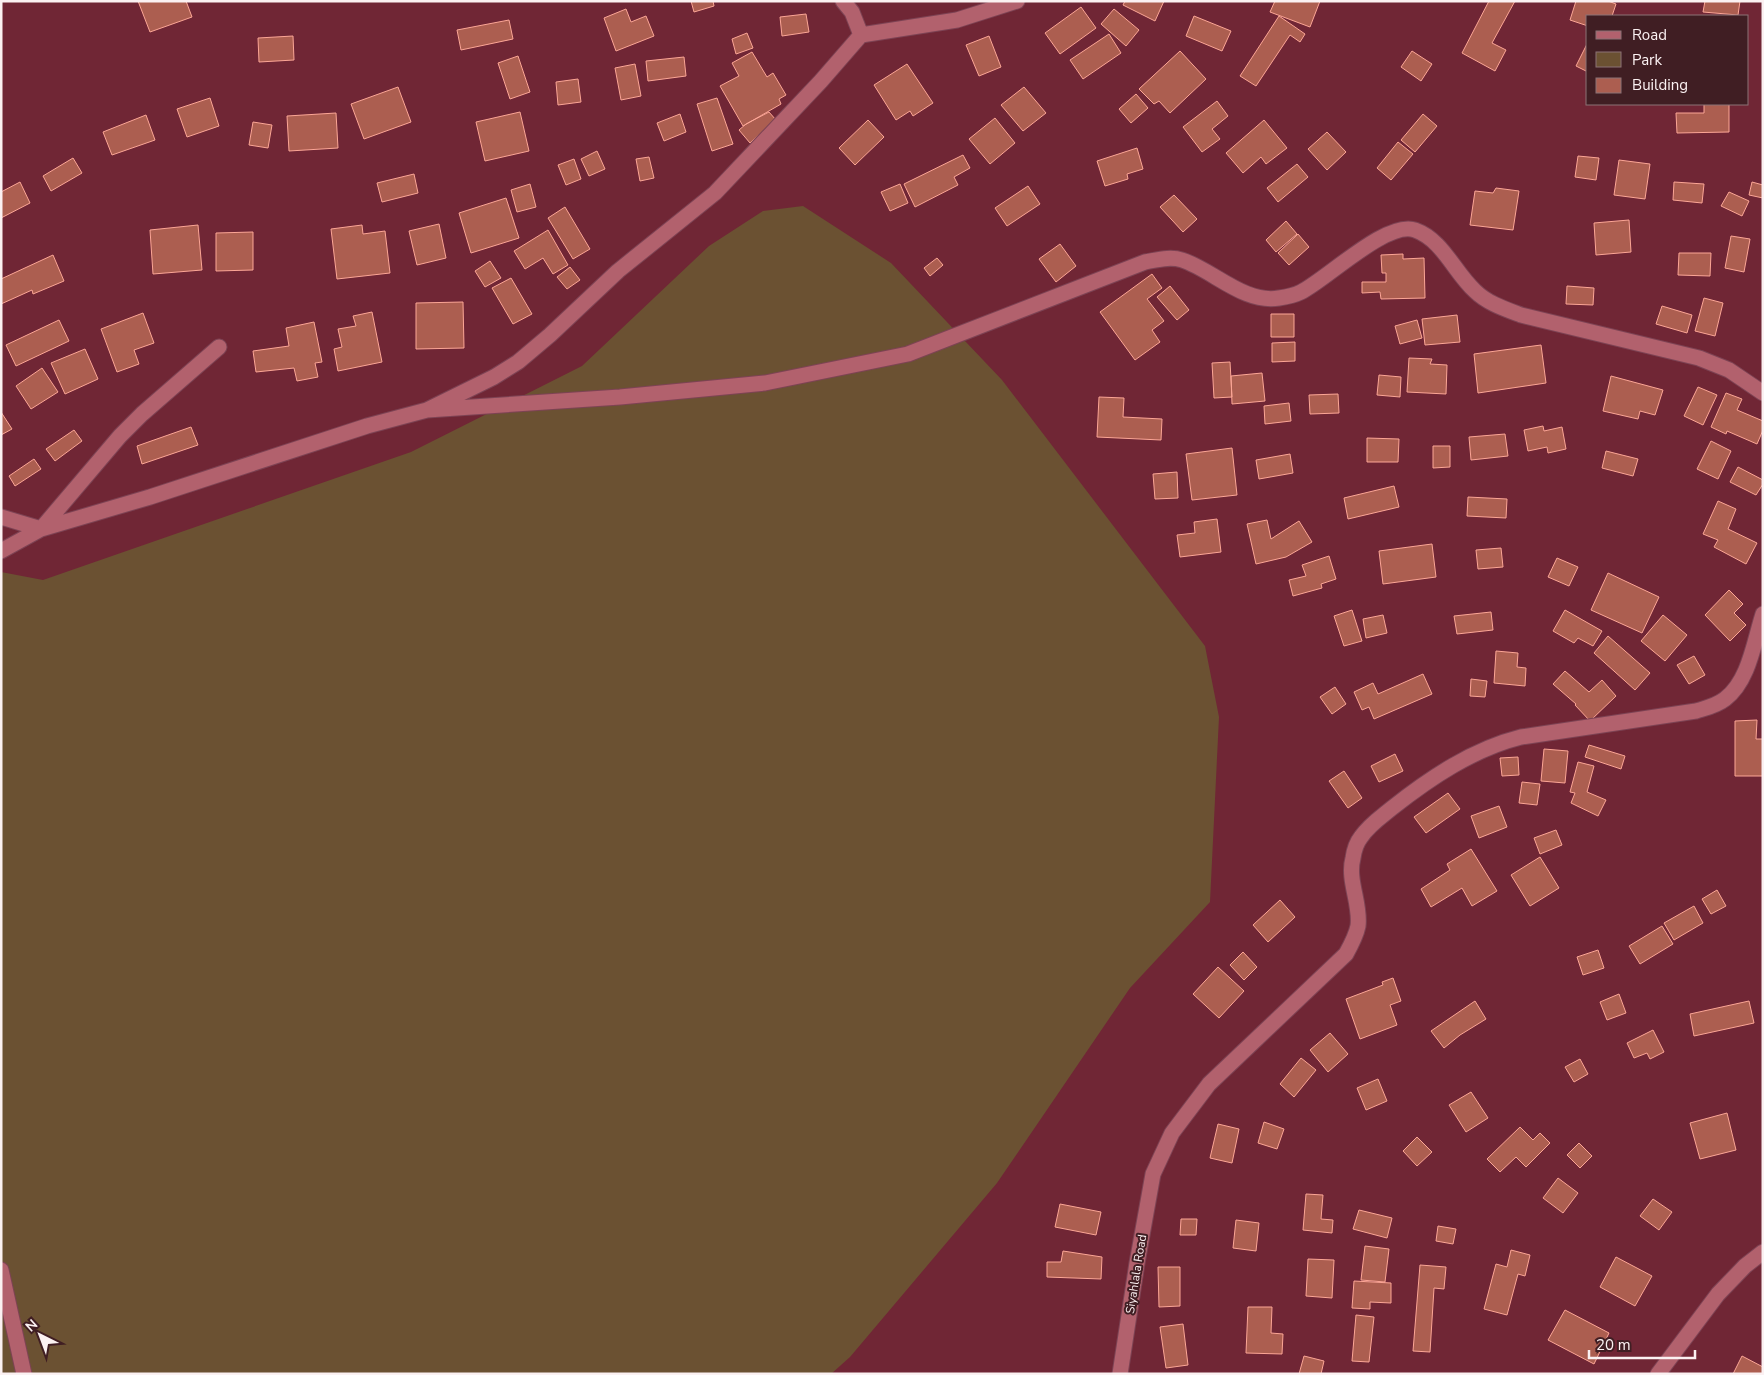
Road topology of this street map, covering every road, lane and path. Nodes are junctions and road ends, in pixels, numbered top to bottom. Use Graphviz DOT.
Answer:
graph roads {
  1 [pos="843,1"];
  2 [pos="1017,1"];
  3 [pos="861,35"];
  4 [pos="219,347"];
  5 [pos="1763,393"];
  6 [pos="427,410"];
  7 [pos="1,517"];
  8 [pos="41,529"];
  9 [pos="1,551"];
  10 [pos="1763,614"];
  11 [pos="1763,1252"];
  12 [pos="1,1270"];
  13 [pos="24,1374"];
  14 [pos="1120,1374"];
  15 [pos="1658,1374"];
  1 -- 3 [label="street"];
  2 -- 3 [label="street"];
  3 -- 6 [label="street"];
  4 -- 8 [label="street"];
  5 -- 6 [label="street"];
  6 -- 8 [label="street"];
  7 -- 8 [label="street"];
  8 -- 9 [label="street"];
  10 -- 14 [label="street, Siyahlala Road"];
  11 -- 15 [label="street"];
  12 -- 13 [label="street"];
}
